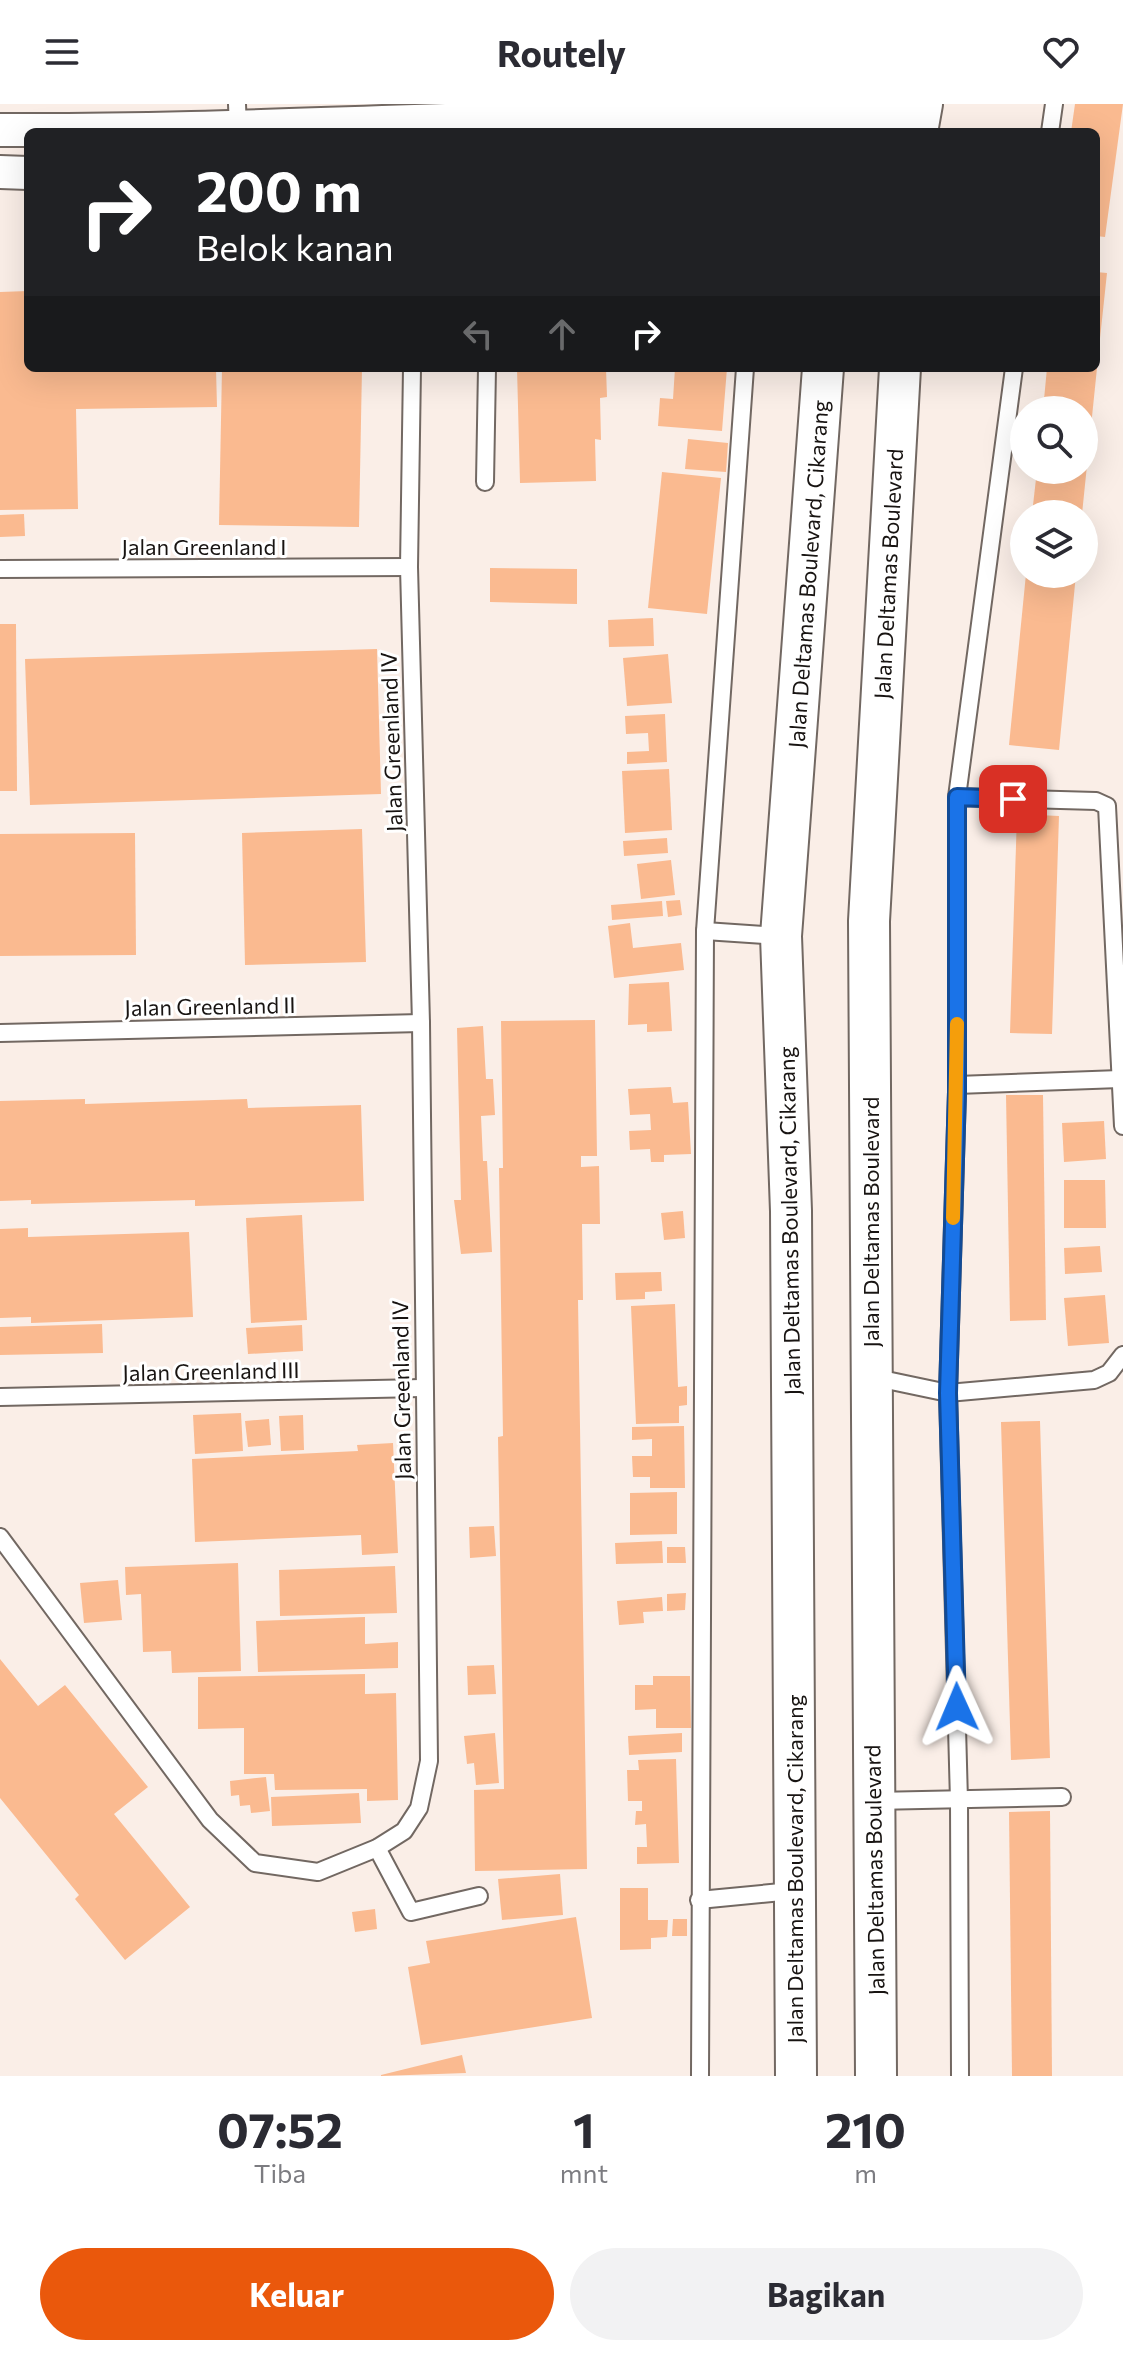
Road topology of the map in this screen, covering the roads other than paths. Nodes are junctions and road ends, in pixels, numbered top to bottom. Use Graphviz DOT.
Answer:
graph roads {
  1 [pos="1054,104"];
  2 [pos="238,116"];
  3 [pos="841,117"];
  4 [pos="414,118"];
  5 [pos="919,118"];
  6 [pos="34,128"];
  7 [pos="1051,128"];
  8 [pos="24,129"];
  9 [pos="0,130"];
  10 [pos="0,172"];
  11 [pos="24,173"];
  12 [pos="412,372"];
  13 [pos="487,372"];
  14 [pos="745,372"];
  15 [pos="823,372"];
  16 [pos="900,372"];
  17 [pos="1013,372"];
  18 [pos="485,482"];
  19 [pos="409,567"];
  20 [pos="0,569"];
  21 [pos="957,797"];
  22 [pos="705,931"];
  23 [pos="781,936"];
  24 [pos="421,1023"];
  25 [pos="0,1033"];
  26 [pos="1120,1079"];
  27 [pos="957,1085"];
  28 [pos="1123,1126"];
  29 [pos="1123,1355"];
  30 [pos="871,1377"];
  31 [pos="422,1388"];
  32 [pos="948,1393"];
  33 [pos="0,1397"];
  34 [pos="0,1537"];
  35 [pos="1062,1797"];
  36 [pos="872,1801"];
  37 [pos="959,1801"];
  38 [pos="377,1848"];
  39 [pos="792,1891"];
  40 [pos="479,1896"];
  41 [pos="699,1900"];
  42 [pos="700,2076"];
  43 [pos="796,2076"];
  44 [pos="876,2076"];
  45 [pos="960,2076"];
  1 -- 7 [label="lane"];
  2 -- 4 [label="street"];
  2 -- 6 [label="street"];
  3 -- 4 [label="street"];
  3 -- 5 [label="street"];
  8 -- 9 [label="street"];
  10 -- 11 [label="street"];
  12 -- 19 [label="lane, Jalan Greenland IV"];
  13 -- 18 [label="lane"];
  14 -- 22 [label="lane"];
  15 -- 23 [label="street, Jalan Deltamas Boulevard, Cikarang"];
  16 -- 30 [label="street, Jalan Deltamas Boulevard"];
  17 -- 21 [label="lane"];
  19 -- 20 [label="lane, Jalan Greenland I"];
  19 -- 24 [label="lane, Jalan Greenland IV"];
  21 -- 26 [label="lane"];
  21 -- 27 [label="lane"];
  22 -- 23 [label="lane"];
  22 -- 41 [label="lane"];
  23 -- 39 [label="street, Jalan Deltamas Boulevard, Cikarang"];
  24 -- 25 [label="lane, Jalan Greenland II"];
  24 -- 31 [label="lane, Jalan Greenland IV"];
  26 -- 27 [label="lane"];
  26 -- 28 [label="lane"];
  27 -- 32 [label="lane"];
  29 -- 32 [label="lane"];
  30 -- 32 [label="lane"];
  30 -- 36 [label="street, Jalan Deltamas Boulevard"];
  31 -- 33 [label="lane, Jalan Greenland III"];
  31 -- 38 [label="lane, Jalan Greenland IV"];
  32 -- 37 [label="lane"];
  34 -- 38 [label="lane, Jalan Greenland IV"];
  35 -- 37 [label="lane"];
  36 -- 37 [label="lane"];
  36 -- 44 [label="street, Jalan Deltamas Boulevard"];
  37 -- 45 [label="lane"];
  38 -- 40 [label="lane"];
  39 -- 41 [label="lane"];
  39 -- 43 [label="street, Jalan Deltamas Boulevard, Cikarang"];
  41 -- 42 [label="lane"];
}
